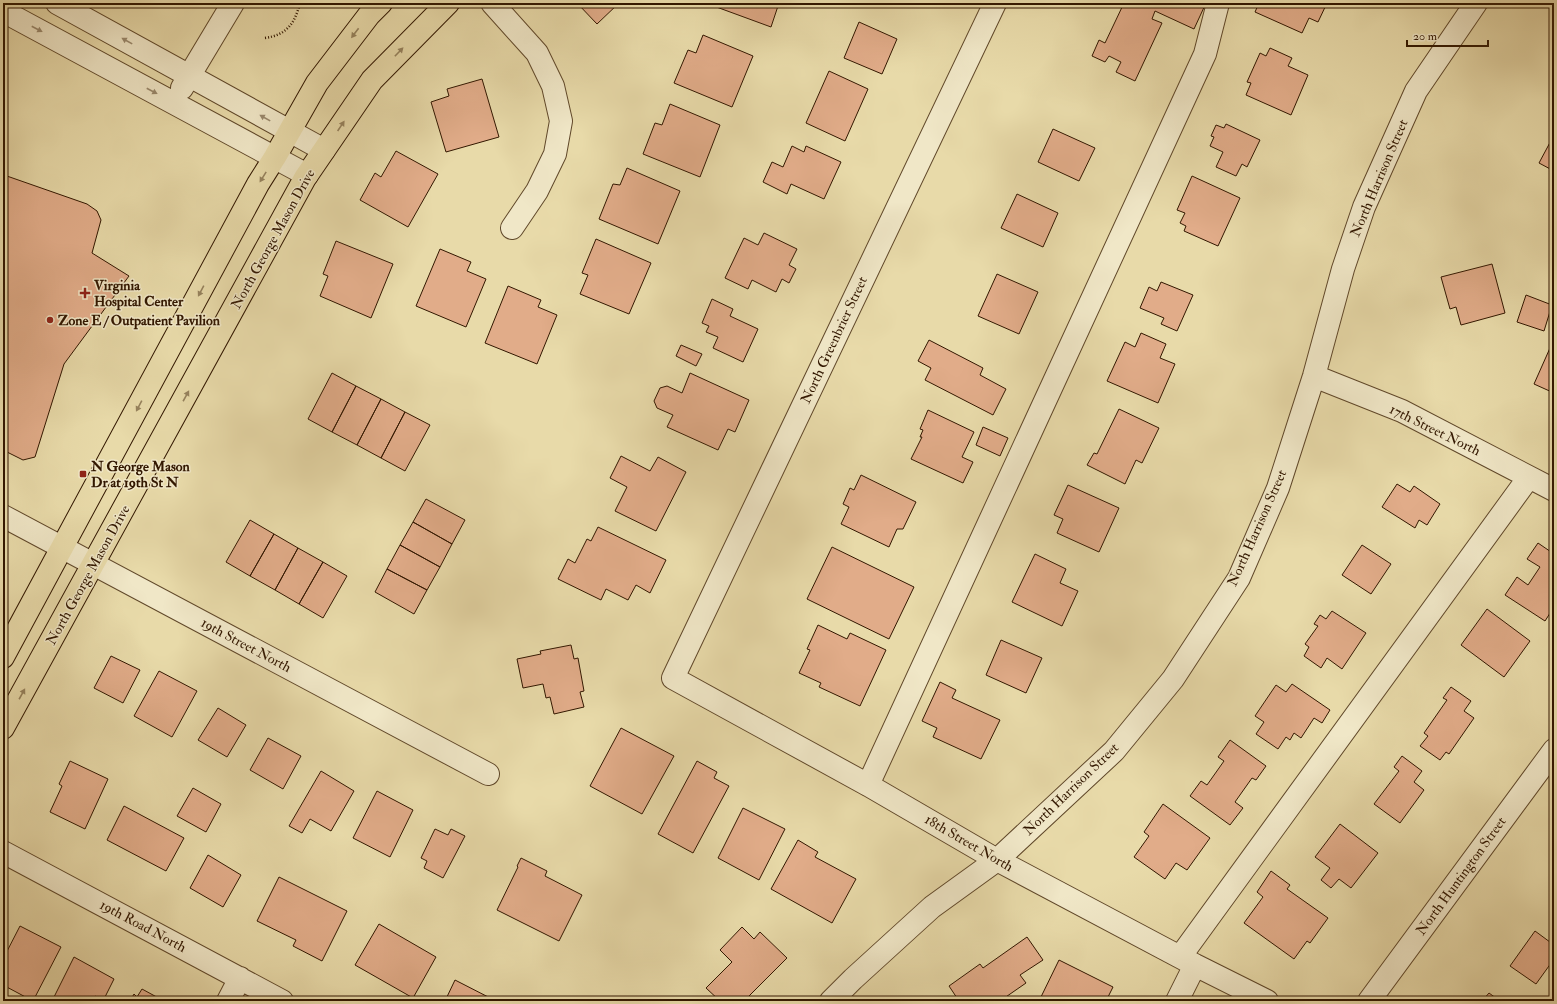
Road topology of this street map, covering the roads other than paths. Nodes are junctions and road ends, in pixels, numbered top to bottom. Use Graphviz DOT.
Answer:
graph roads {
  1 [pos="57,3"];
  2 [pos="381,3"];
  3 [pos="448,3"];
  4 [pos="492,3"];
  5 [pos="995,3"];
  6 [pos="1218,3"];
  7 [pos="1476,3"];
  8 [pos="225,6"];
  9 [pos="3,11"];
  10 [pos="189,76"];
  11 [pos="173,102"];
  12 [pos="290,131"];
  13 [pos="324,150"];
  14 [pos="275,157"];
  15 [pos="307,175"];
  16 [pos="512,228"];
  17 [pos="1314,376"];
  18 [pos="1529,477"];
  19 [pos="1554,490"];
  20 [pos="3,516"];
  21 [pos="63,548"];
  22 [pos="94,563"];
  23 [pos="3,658"];
  24 [pos="673,678"];
  25 [pos="3,728"];
  26 [pos="1554,750"];
  27 [pos="488,774"];
  28 [pos="868,785"];
  29 [pos="3,852"];
  30 [pos="997,860"];
  31 [pos="1188,961"];
  32 [pos="240,978"];
  33 [pos="228,1001"];
  34 [pos="282,1001"];
  35 [pos="831,1001"];
  36 [pos="1178,1001"];
  37 [pos="1268,1001"];
  38 [pos="1369,1001"];
  10 -- 1 [label="street, one-way"];
  2 -- 12 [label="main road, one-way"];
  13 -- 3 [label="main road, North George Mason Drive, one-way"];
  4 -- 16 [label="street"];
  5 -- 24 [label="street, North Greenbrier Street"];
  6 -- 28 [label="street"];
  7 -- 17 [label="street, North Harrison Street"];
  8 -- 10 [label="street"];
  9 -- 11 [label="street, one-way"];
  10 -- 11 [label="street"];
  12 -- 10 [label="street, one-way"];
  11 -- 14 [label="street"];
  12 -- 13 [label="street"];
  12 -- 14 [label="main road"];
  13 -- 15 [label="main road, North George Mason Drive"];
  14 -- 15 [label="street"];
  14 -- 21 [label="main road, one-way"];
  22 -- 15 [label="main road, North George Mason Drive, one-way"];
  17 -- 18 [label="street, 17th Street North"];
  17 -- 30 [label="street, North Harrison Street"];
  18 -- 19 [label="street, 17th Street North"];
  18 -- 31 [label="street"];
  20 -- 21 [label="street, 19th Street North"];
  21 -- 22 [label="street, 19th Street North"];
  21 -- 23 [label="main road"];
  25 -- 22 [label="main road, North George Mason Drive, one-way"];
  22 -- 27 [label="street, 19th Street North"];
  24 -- 28 [label="street, 18th Street North"];
  26 -- 38 [label="street, North Huntington Street"];
  28 -- 30 [label="street, 18th Street North"];
  29 -- 32 [label="street, 19th Road North"];
  30 -- 31 [label="street, 18th Street North"];
  30 -- 35 [label="street, North Harrison Street"];
  31 -- 36 [label="street"];
  31 -- 37 [label="street, 18th Street North"];
  32 -- 33 [label="street"];
  32 -- 34 [label="street, 19th Road North"];
}
